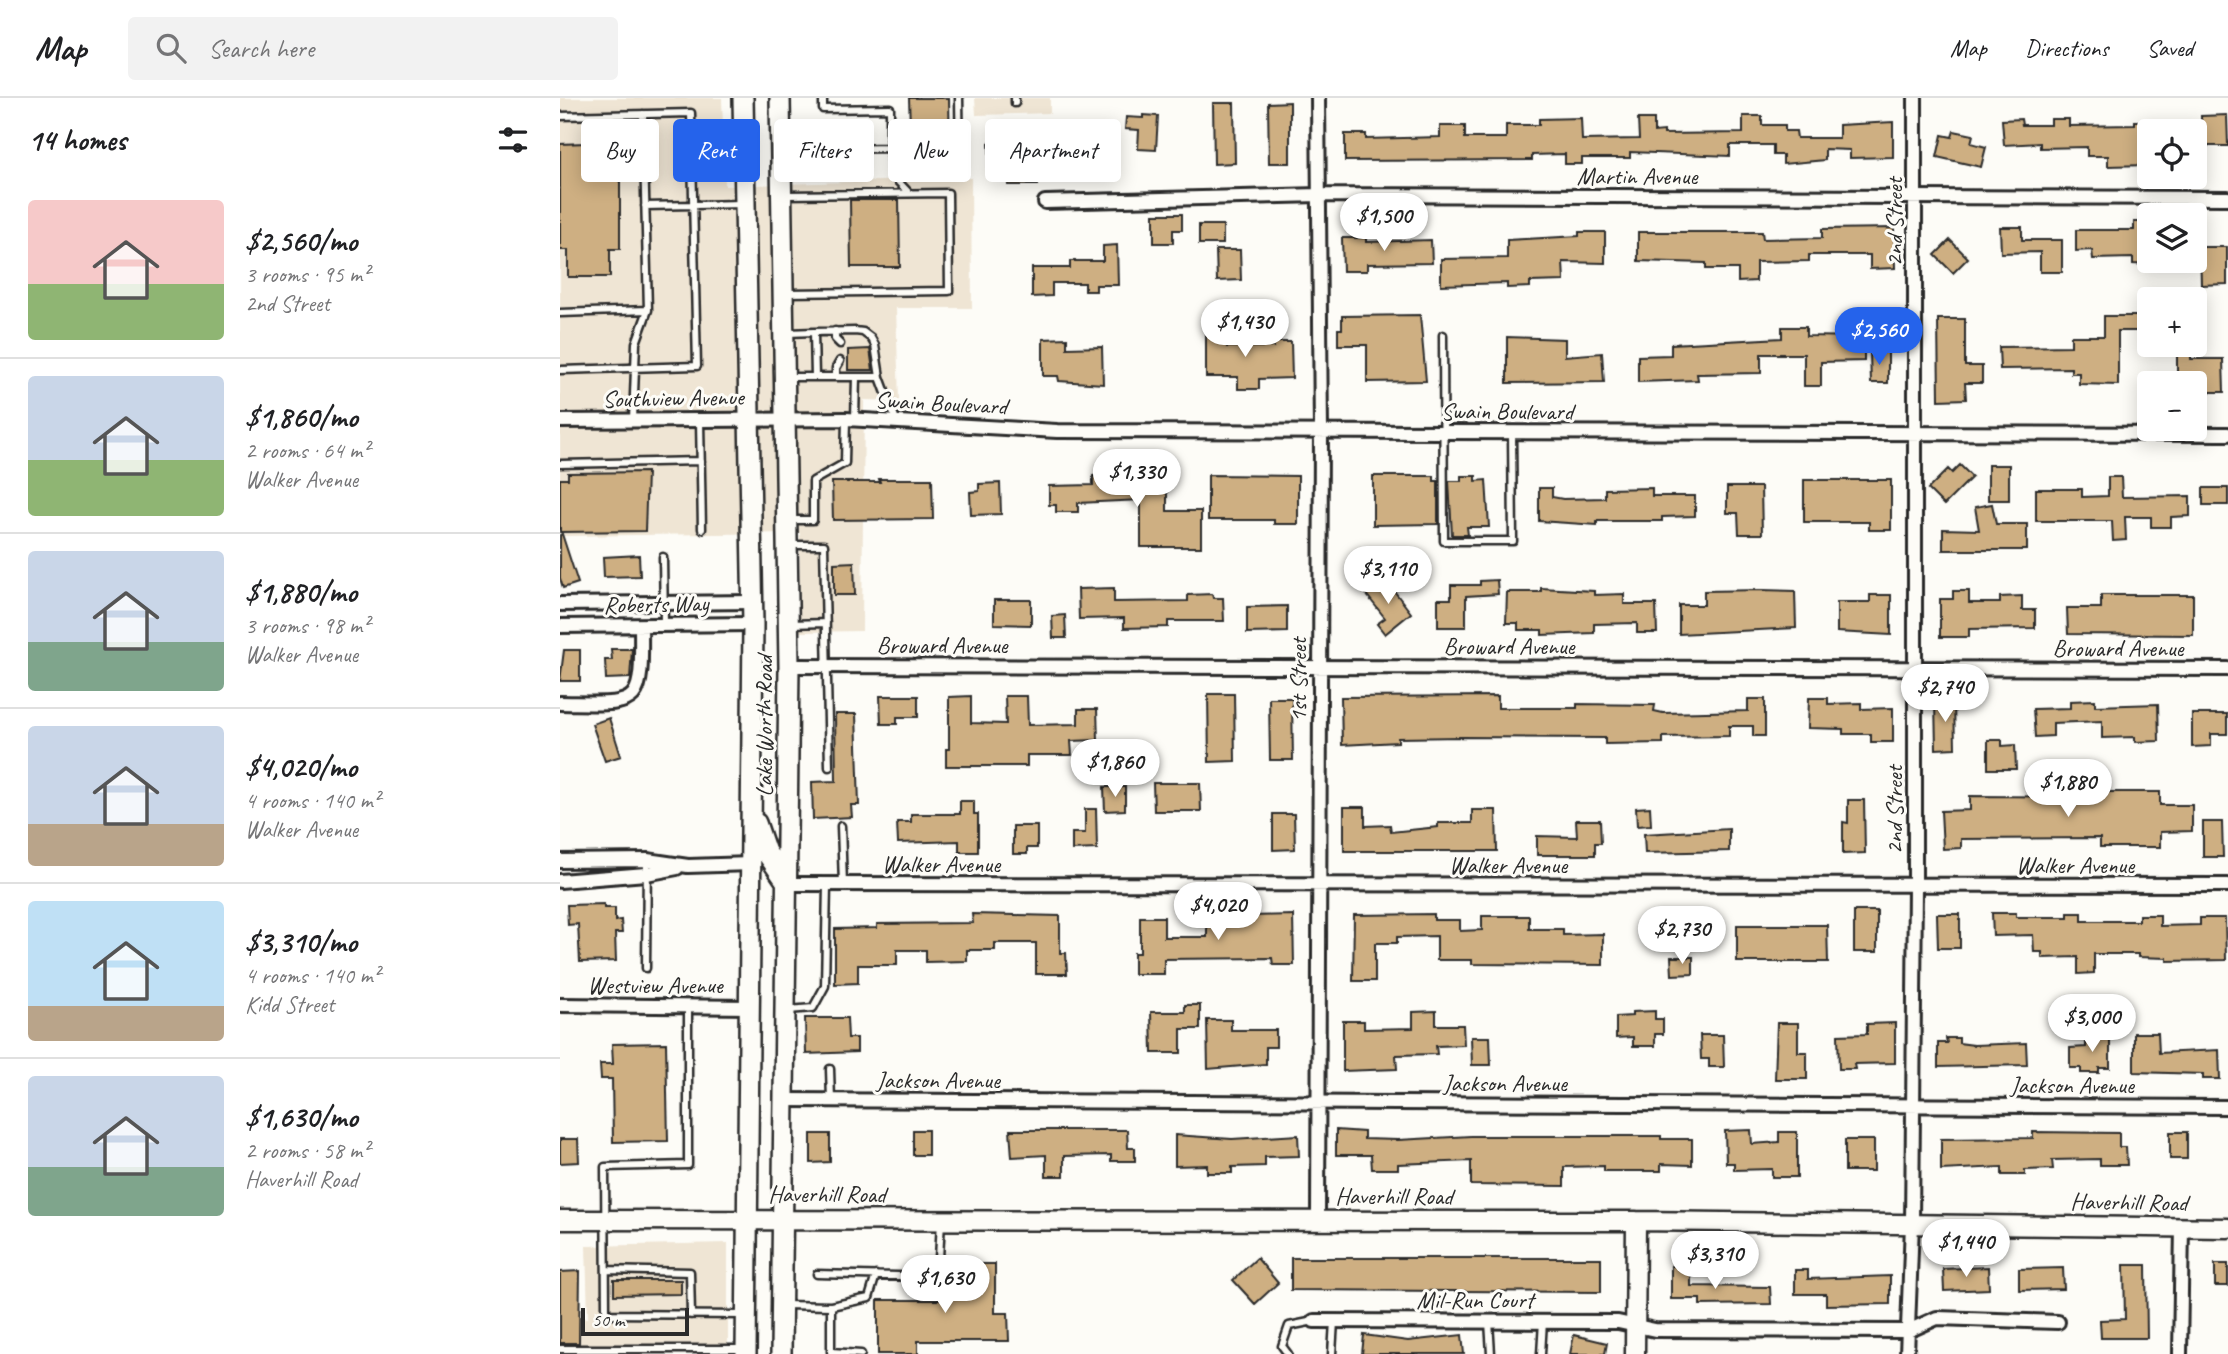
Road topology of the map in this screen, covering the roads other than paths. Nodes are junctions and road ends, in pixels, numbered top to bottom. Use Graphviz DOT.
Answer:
graph roads {
  1 [pos="743,98"];
  2 [pos="780,98"];
  3 [pos="823,98"];
  4 [pos="958,98"];
  5 [pos="1318,98"];
  6 [pos="1915,98"];
  7 [pos="643,114"];
  8 [pos="560,116"];
  9 [pos="780,119"];
  10 [pos="890,119"];
  11 [pos="959,119"];
  12 [pos="782,182"];
  13 [pos="899,182"];
  14 [pos="909,193"];
  15 [pos="1319,195"];
  16 [pos="782,196"];
  17 [pos="2228,198"];
  18 [pos="1915,199"];
  19 [pos="1045,202"];
  20 [pos="745,204"];
  21 [pos="693,205"];
  22 [pos="645,206"];
  23 [pos="784,293"];
  24 [pos="648,310"];
  25 [pos="560,313"];
  26 [pos="814,332"];
  27 [pos="785,333"];
  28 [pos="1443,335"];
  29 [pos="836,364"];
  30 [pos="634,368"];
  31 [pos="560,370"];
  32 [pos="785,377"];
  33 [pos="815,377"];
  34 [pos="836,377"];
  35 [pos="856,377"];
  36 [pos="880,377"];
  37 [pos="750,418"];
  38 [pos="786,418"];
  39 [pos="700,419"];
  40 [pos="851,419"];
  41 [pos="633,420"];
  42 [pos="896,420"];
  43 [pos="560,421"];
  44 [pos="1321,432"];
  45 [pos="1442,432"];
  46 [pos="1512,432"];
  47 [pos="1917,433"];
  48 [pos="2228,434"];
  49 [pos="701,461"];
  50 [pos="560,464"];
  51 [pos="788,520"];
  52 [pos="702,530"];
  53 [pos="788,545"];
  54 [pos="663,557"];
  55 [pos="753,602"];
  56 [pos="560,604"];
  57 [pos="664,604"];
  58 [pos="826,623"];
  59 [pos="753,624"];
  60 [pos="789,624"];
  61 [pos="560,626"];
  62 [pos="641,626"];
  63 [pos="664,626"];
  64 [pos="789,666"];
  65 [pos="827,666"];
  66 [pos="1319,667"];
  67 [pos="1916,668"];
  68 [pos="2228,669"];
  69 [pos="560,703"];
  70 [pos="829,767"];
  71 [pos="752,809"];
  72 [pos="841,826"];
  73 [pos="647,860"];
  74 [pos="560,861"];
  75 [pos="751,864"];
  76 [pos="688,866"];
  77 [pos="646,874"];
  78 [pos="560,881"];
  79 [pos="788,884"];
  80 [pos="843,884"];
  81 [pos="827,885"];
  82 [pos="1317,885"];
  83 [pos="2228,885"];
  84 [pos="1915,887"];
  85 [pos="646,968"];
  86 [pos="560,1005"];
  87 [pos="688,1006"];
  88 [pos="751,1007"];
  89 [pos="785,1011"];
  90 [pos="830,1069"];
  91 [pos="782,1100"];
  92 [pos="831,1100"];
  93 [pos="1317,1104"];
  94 [pos="1913,1105"];
  95 [pos="2228,1107"];
  96 [pos="749,1219"];
  97 [pos="782,1219"];
  98 [pos="941,1219"];
  99 [pos="560,1220"];
  100 [pos="605,1220"];
  101 [pos="1318,1220"];
  102 [pos="1636,1221"];
  103 [pos="1912,1224"];
  104 [pos="2182,1227"];
  105 [pos="2228,1228"];
  106 [pos="606,1270"];
  107 [pos="817,1274"];
  108 [pos="876,1275"];
  109 [pos="781,1305"];
  110 [pos="831,1306"];
  111 [pos="691,1315"];
  112 [pos="747,1315"];
  113 [pos="1314,1321"];
  114 [pos="1334,1321"];
  115 [pos="1489,1321"];
  116 [pos="1543,1321"];
  117 [pos="2058,1322"];
  118 [pos="1635,1324"];
  119 [pos="1908,1331"];
  120 [pos="560,1349"];
  121 [pos="746,1352"];
  122 [pos="780,1354"];
  123 [pos="861,1354"];
  124 [pos="1287,1354"];
  125 [pos="1332,1354"];
  126 [pos="1491,1354"];
  127 [pos="1541,1354"];
  128 [pos="1634,1354"];
  129 [pos="1907,1354"];
  130 [pos="2180,1354"];
  1 -- 20 [label="main road, Lake Worth Road"];
  2 -- 9 [label="main road, Lake Worth Road"];
  3 -- 10 [label="lane"];
  4 -- 11 [label="lane"];
  5 -- 15 [label="street, 1st Street"];
  6 -- 18 [label="street, 2nd Street"];
  7 -- 8 [label="lane"];
  7 -- 21 [label="lane"];
  7 -- 22 [label="lane"];
  12 -- 16 [label="main road, Lake Worth Road"];
  13 -- 14 [label="lane"];
  14 -- 16 [label="lane"];
  14 -- 23 [label="lane"];
  15 -- 18 [label="street, Martin Avenue"];
  15 -- 19 [label="street, Martin Avenue"];
  15 -- 44 [label="street, 1st Street"];
  16 -- 23 [label="main road, Lake Worth Road"];
  17 -- 18 [label="street, Martin Avenue"];
  18 -- 47 [label="street, 2nd Street"];
  20 -- 21 [label="lane"];
  20 -- 37 [label="main road, Lake Worth Road"];
  21 -- 22 [label="lane"];
  21 -- 30 [label="lane"];
  22 -- 24 [label="lane"];
  23 -- 27 [label="main road, Lake Worth Road"];
  24 -- 25 [label="lane"];
  24 -- 30 [label="lane"];
  26 -- 27 [label="lane"];
  26 -- 33 [label="lane"];
  26 -- 36 [label="lane"];
  27 -- 32 [label="main road, Lake Worth Road"];
  28 -- 45 [label="lane"];
  29 -- 34 [label="lane"];
  30 -- 31 [label="lane"];
  30 -- 41 [label="lane"];
  32 -- 33 [label="lane"];
  32 -- 38 [label="main road, Lake Worth Road"];
  33 -- 34 [label="lane"];
  34 -- 35 [label="lane"];
  35 -- 36 [label="lane"];
  35 -- 40 [label="lane"];
  36 -- 42 [label="lane"];
  37 -- 38 [label="street, Southview Avenue"];
  37 -- 39 [label="street, Southview Avenue"];
  37 -- 55 [label="main road, Lake Worth Road"];
  38 -- 40 [label="street, Swain Boulevard"];
  38 -- 51 [label="main road, Lake Worth Road"];
  39 -- 41 [label="street, Southview Avenue"];
  39 -- 49 [label="lane"];
  40 -- 42 [label="street, Swain Boulevard"];
  40 -- 51 [label="lane"];
  41 -- 43 [label="street, Southview Avenue"];
  42 -- 44 [label="street, Swain Boulevard"];
  44 -- 45 [label="street, Swain Boulevard"];
  44 -- 66 [label="street, 1st Street"];
  45 -- 46 [label="street, Swain Boulevard"];
  45 -- 46 [label="lane"];
  46 -- 47 [label="street, Swain Boulevard"];
  47 -- 48 [label="street, Swain Boulevard"];
  47 -- 67 [label="street, 2nd Street"];
  49 -- 50 [label="lane"];
  49 -- 52 [label="lane"];
  51 -- 53 [label="main road, Lake Worth Road"];
  53 -- 58 [label="lane"];
  53 -- 60 [label="main road, Lake Worth Road"];
  54 -- 57 [label="lane"];
  55 -- 57 [label="street, Roberts Way"];
  55 -- 59 [label="main road, Lake Worth Road"];
  56 -- 57 [label="street, Roberts Way"];
  57 -- 63 [label="lane"];
  58 -- 60 [label="lane"];
  58 -- 65 [label="lane"];
  59 -- 63 [label="street, Roberts Way"];
  59 -- 71 [label="main road, Lake Worth Road"];
  60 -- 64 [label="main road, Lake Worth Road"];
  61 -- 62 [label="street, Roberts Way"];
  62 -- 63 [label="street, Roberts Way"];
  62 -- 69 [label="street"];
  64 -- 65 [label="street, Broward Avenue"];
  64 -- 79 [label="main road, Lake Worth Road"];
  65 -- 66 [label="street, Broward Avenue"];
  65 -- 70 [label="lane"];
  66 -- 67 [label="street, Broward Avenue"];
  66 -- 82 [label="street, 1st Street"];
  67 -- 68 [label="street, Broward Avenue"];
  67 -- 84 [label="street, 2nd Street"];
  71 -- 75 [label="main road, Lake Worth Road"];
  71 -- 79 [label="main road"];
  72 -- 80 [label="lane"];
  73 -- 74 [label="street"];
  73 -- 76 [label="street"];
  73 -- 77 [label="lane"];
  75 -- 76 [label="street"];
  75 -- 88 [label="main road, Lake Worth Road"];
  76 -- 77 [label="street"];
  77 -- 78 [label="street"];
  77 -- 85 [label="lane"];
  79 -- 81 [label="street, Walker Avenue"];
  79 -- 89 [label="main road, Lake Worth Road"];
  80 -- 81 [label="street, Walker Avenue"];
  80 -- 82 [label="street, Walker Avenue"];
  81 -- 89 [label="lane"];
  82 -- 84 [label="street, Walker Avenue"];
  82 -- 93 [label="street, 1st Street"];
  83 -- 84 [label="street, Walker Avenue"];
  84 -- 94 [label="street, 2nd Street"];
  86 -- 87 [label="street, Westview Avenue"];
  87 -- 88 [label="street, Westview Avenue"];
  87 -- 100 [label="lane"];
  88 -- 96 [label="main road, Lake Worth Road"];
  89 -- 91 [label="main road, Lake Worth Road"];
  90 -- 92 [label="lane"];
  91 -- 92 [label="street, Jackson Avenue"];
  91 -- 97 [label="main road, Lake Worth Road"];
  92 -- 93 [label="street, Jackson Avenue"];
  93 -- 94 [label="street, Jackson Avenue"];
  93 -- 101 [label="street, 1st Street"];
  94 -- 95 [label="street, Jackson Avenue"];
  94 -- 103 [label="street, 2nd Street"];
  96 -- 97 [label="street, Haverhill Road"];
  96 -- 100 [label="street, Haverhill Road"];
  96 -- 112 [label="main road, Lake Worth Road"];
  97 -- 98 [label="street, Haverhill Road"];
  97 -- 109 [label="main road, Lake Worth Road"];
  98 -- 101 [label="street, Haverhill Road"];
  98 -- 108 [label="lane"];
  99 -- 100 [label="street, Haverhill Road"];
  100 -- 106 [label="lane"];
  101 -- 102 [label="street, Haverhill Road"];
  102 -- 103 [label="street, Haverhill Road"];
  102 -- 118 [label="street"];
  103 -- 104 [label="street, Haverhill Road"];
  103 -- 119 [label="street, 2nd Street"];
  104 -- 105 [label="street, Haverhill Road"];
  104 -- 130 [label="street"];
  106 -- 111 [label="lane"];
  106 -- 111 [label="lane"];
  107 -- 108 [label="lane"];
  108 -- 110 [label="lane"];
  109 -- 110 [label="lane"];
  109 -- 122 [label="main road, Lake Worth Road"];
  110 -- 123 [label="lane"];
  111 -- 112 [label="lane"];
  112 -- 121 [label="main road, Lake Worth Road"];
  113 -- 114 [label="street, Mil-Run Court"];
  113 -- 124 [label="lane"];
  114 -- 115 [label="street, Mil-Run Court"];
  114 -- 125 [label="lane"];
  115 -- 116 [label="street, Mil-Run Court"];
  115 -- 126 [label="lane"];
  116 -- 118 [label="street, Mil-Run Court"];
  116 -- 127 [label="lane"];
  117 -- 119 [label="street"];
  118 -- 119 [label="street, Mil-Run Court"];
  118 -- 128 [label="street"];
  119 -- 129 [label="street, 2nd Street"];
  120 -- 121 [label="lane"];
}
